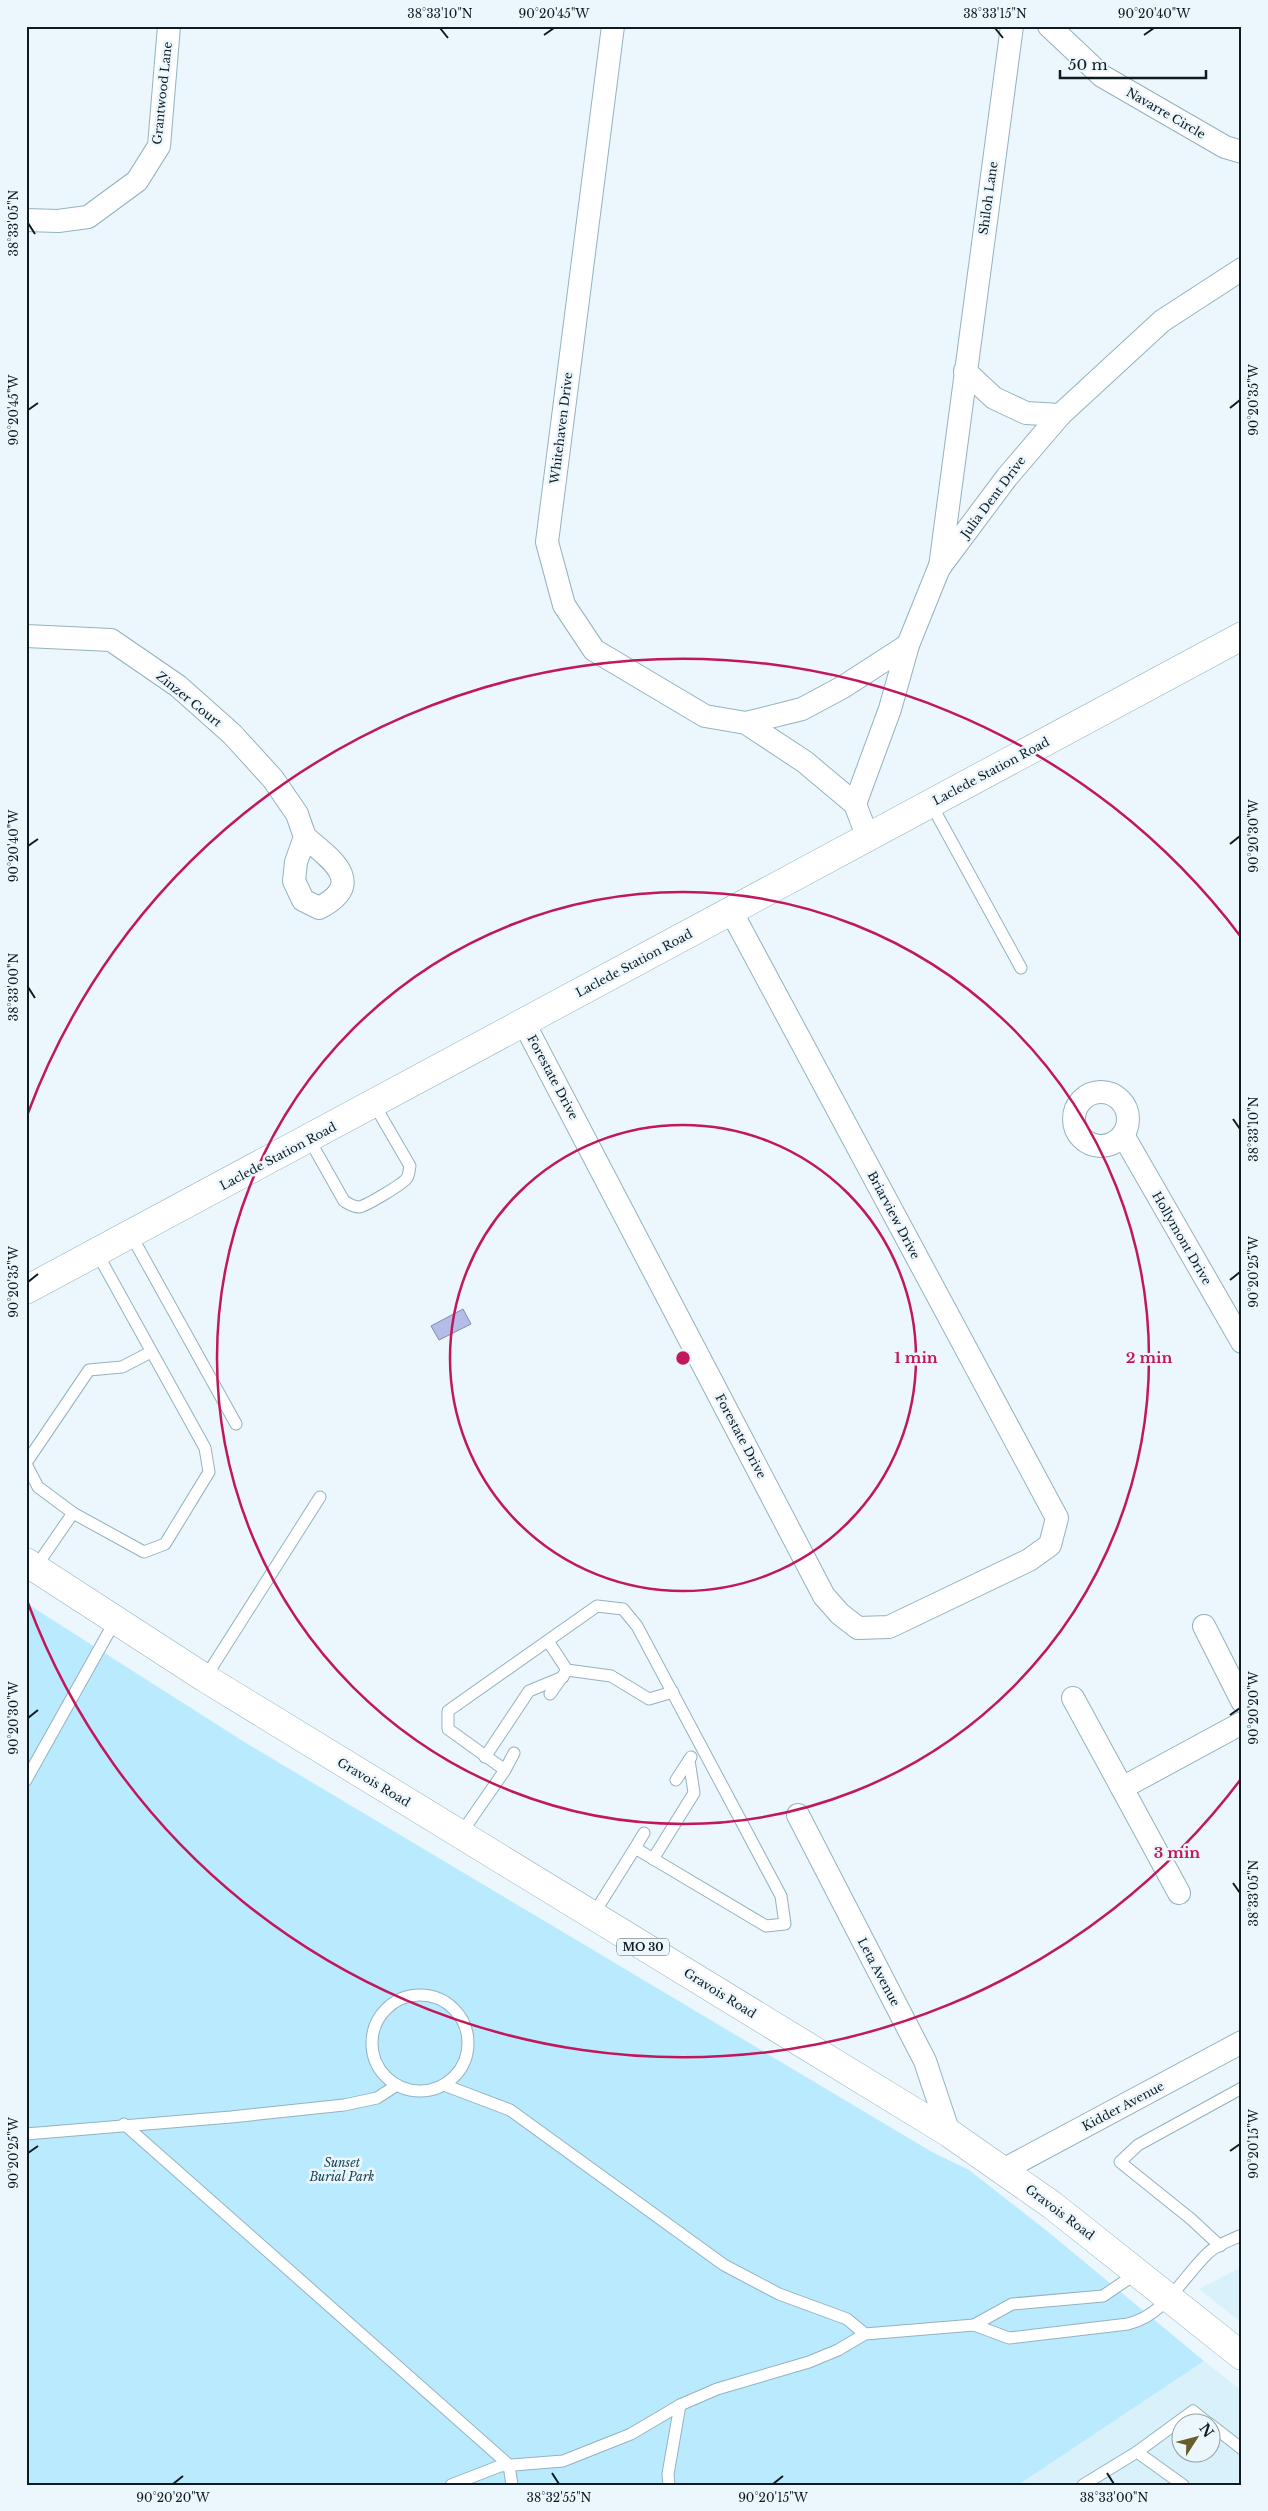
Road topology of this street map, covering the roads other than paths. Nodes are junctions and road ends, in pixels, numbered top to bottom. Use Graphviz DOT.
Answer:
graph roads {
  1 [pos="169,26"];
  2 [pos="613,26"];
  3 [pos="1012,26"];
  4 [pos="1049,26"];
  5 [pos="1242,152"];
  6 [pos="26,220"];
  7 [pos="1242,270"];
  8 [pos="965,371"];
  9 [pos="1060,415"];
  10 [pos="939,568"];
  11 [pos="1242,636"];
  12 [pos="30,640"];
  13 [pos="908,645"];
  14 [pos="746,723"];
  15 [pos="855,804"];
  16 [pos="931,804"];
  17 [pos="305,837"];
  18 [pos="868,838"];
  19 [pos="731,911"];
  20 [pos="1022,968"];
  21 [pos="524,1023"];
  22 [pos="374,1104"];
  23 [pos="1123,1135"];
  24 [pos="309,1139"];
  25 [pos="131,1234"];
  26 [pos="97,1253"];
  27 [pos="26,1290"];
  28 [pos="1242,1342"];
  29 [pos="151,1352"];
  30 [pos="236,1424"];
  31 [pos="26,1463"];
  32 [pos="320,1497"];
  33 [pos="73,1513"];
  34 [pos="1057,1518"];
  35 [pos="31,1565"];
  36 [pos="115,1621"];
  37 [pos="1204,1626"];
  38 [pos="548,1641"];
  39 [pos="565,1674"];
  40 [pos="205,1678"];
  41 [pos="673,1692"];
  42 [pos="550,1694"];
  43 [pos="1073,1698"];
  44 [pos="1242,1701"];
  45 [pos="1242,1723"];
  46 [pos="700,1744"];
  47 [pos="514,1753"];
  48 [pos="485,1757"];
  49 [pos="689,1760"];
  50 [pos="505,1770"];
  51 [pos="26,1780"];
  52 [pos="676,1780"];
  53 [pos="1122,1788"];
  54 [pos="798,1815"];
  55 [pos="644,1833"];
  56 [pos="460,1835"];
  57 [pos="635,1848"];
  58 [pos="653,1859"];
  59 [pos="1179,1893"];
  60 [pos="592,1917"];
  61 [pos="1242,2042"];
  62 [pos="397,2085"];
  63 [pos="444,2085"];
  64 [pos="1242,2088"];
  65 [pos="124,2124"];
  66 [pos="949,2133"];
  67 [pos="26,2134"];
  68 [pos="1003,2170"];
  69 [pos="1242,2235"];
  70 [pos="1220,2246"];
  71 [pos="1138,2272"];
  72 [pos="1170,2298"];
  73 [pos="974,2324"];
  74 [pos="865,2334"];
  75 [pos="1242,2356"];
  76 [pos="680,2406"];
  77 [pos="1170,2428"];
  78 [pos="1220,2432"];
  79 [pos="1242,2449"];
  80 [pos="1137,2452"];
  81 [pos="509,2465"];
  82 [pos="451,2485"];
  83 [pos="512,2485"];
  84 [pos="669,2485"];
  85 [pos="1084,2485"];
  86 [pos="1184,2485"];
  1 -- 6 [label="street, Grantwood Lane"];
  2 -- 14 [label="street, Whitehaven Drive"];
  3 -- 8 [label="street, Shiloh Lane"];
  4 -- 5 [label="street, Navarre Circle"];
  7 -- 9 [label="street, Julia Dent Drive"];
  8 -- 9 [label="street"];
  8 -- 10 [label="street, Shiloh Lane"];
  9 -- 10 [label="street, Julia Dent Drive"];
  10 -- 13 [label="street, Julia Dent Drive"];
  11 -- 16 [label="main road, Laclede Station Road"];
  12 -- 17 [label="street, Zinzer Court"];
  13 -- 14 [label="street, Whitehaven Drive"];
  13 -- 15 [label="street, Julia Dent Drive"];
  14 -- 15 [label="street, Whitehaven Drive"];
  15 -- 18 [label="street, Whitehaven Drive"];
  16 -- 18 [label="main road, Laclede Station Road"];
  16 -- 20 [label="lane"];
  18 -- 19 [label="main road, Laclede Station Road"];
  19 -- 21 [label="main road, Laclede Station Road"];
  19 -- 34 [label="street, Briarview Drive"];
  21 -- 22 [label="main road, Laclede Station Road"];
  21 -- 34 [label="street, Forestate Drive"];
  22 -- 24 [label="main road, Laclede Station Road"];
  22 -- 24 [label="lane"];
  23 -- 28 [label="street, Hollymont Drive"];
  24 -- 25 [label="main road, Laclede Station Road"];
  25 -- 26 [label="main road, Laclede Station Road"];
  25 -- 30 [label="lane"];
  26 -- 27 [label="main road, Laclede Station Road"];
  26 -- 29 [label="lane"];
  29 -- 31 [label="lane"];
  29 -- 33 [label="lane"];
  31 -- 33 [label="lane"];
  32 -- 40 [label="lane"];
  33 -- 35 [label="lane"];
  35 -- 36 [label="main road, Gravois Road / MO 30"];
  36 -- 40 [label="main road, Gravois Road / MO 30"];
  36 -- 51 [label="lane"];
  37 -- 44 [label="street"];
  38 -- 39 [label="lane"];
  38 -- 41 [label="lane"];
  38 -- 48 [label="lane"];
  39 -- 41 [label="lane"];
  39 -- 42 [label="lane"];
  39 -- 48 [label="lane"];
  40 -- 56 [label="main road, Gravois Road / MO 30"];
  41 -- 46 [label="lane"];
  43 -- 53 [label="street"];
  45 -- 53 [label="street"];
  46 -- 49 [label="lane"];
  46 -- 58 [label="lane"];
  47 -- 50 [label="lane"];
  48 -- 50 [label="lane"];
  49 -- 52 [label="lane"];
  49 -- 58 [label="lane"];
  50 -- 56 [label="lane"];
  53 -- 59 [label="street"];
  54 -- 66 [label="street, Leta Avenue"];
  55 -- 57 [label="lane"];
  56 -- 60 [label="main road, Gravois Road / MO 30"];
  57 -- 58 [label="lane"];
  57 -- 60 [label="lane"];
  60 -- 66 [label="main road, Gravois Road / MO 30"];
  61 -- 68 [label="street, Kidder Avenue"];
  62 -- 63 [label="lane"];
  62 -- 63 [label="lane"];
  62 -- 65 [label="lane"];
  63 -- 74 [label="lane"];
  64 -- 70 [label="lane"];
  65 -- 67 [label="lane"];
  65 -- 81 [label="lane"];
  66 -- 68 [label="main road, Gravois Road / MO 30"];
  68 -- 71 [label="main road, Gravois Road / MO 30"];
  69 -- 70 [label="lane"];
  70 -- 72 [label="lane"];
  71 -- 72 [label="main road, Gravois Road / MO 30"];
  71 -- 73 [label="lane"];
  72 -- 73 [label="lane"];
  72 -- 75 [label="main road, Gravois Road / MO 30"];
  73 -- 74 [label="lane"];
  74 -- 76 [label="lane"];
  76 -- 81 [label="lane"];
  76 -- 84 [label="lane"];
  77 -- 80 [label="lane"];
  78 -- 79 [label="lane"];
  80 -- 85 [label="lane"];
  80 -- 86 [label="lane"];
  81 -- 82 [label="lane"];
  81 -- 83 [label="lane"];
}
